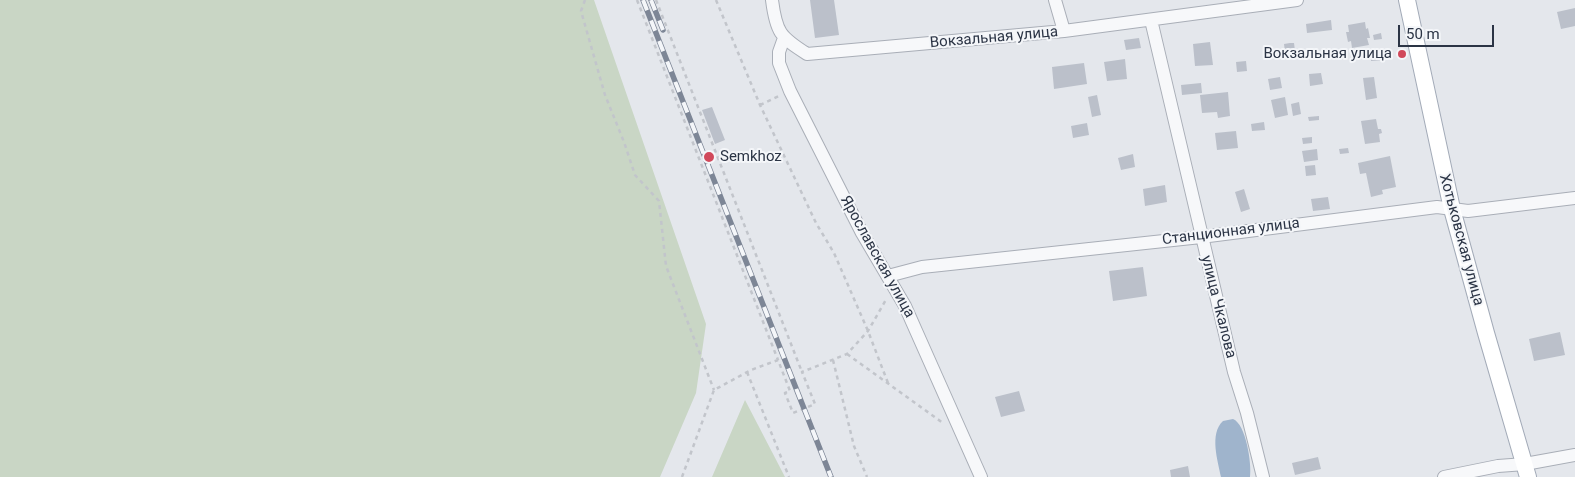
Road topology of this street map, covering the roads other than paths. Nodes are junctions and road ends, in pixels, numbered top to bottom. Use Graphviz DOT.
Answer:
graph roads {
  1 [pos="772,0"];
  2 [pos="1055,0"];
  3 [pos="1298,0"];
  4 [pos="1407,0"];
  5 [pos="1151,20"];
  6 [pos="1064,32"];
  7 [pos="784,38"];
  8 [pos="1575,198"];
  9 [pos="1452,210"];
  10 [pos="1201,237"];
  11 [pos="889,278"];
  12 [pos="1575,455"];
  13 [pos="1526,471"];
  14 [pos="981,477"];
  15 [pos="1263,477"];
  16 [pos="1444,477"];
  1 -- 7 [label="street"];
  2 -- 6 [label="street"];
  3 -- 5 [label="street, Вокзальная улица"];
  4 -- 9 [label="main road, Хотьковская улица"];
  5 -- 6 [label="street, Вокзальная улица"];
  5 -- 10 [label="street, улица Чкалова"];
  6 -- 7 [label="street, Вокзальная улица"];
  7 -- 11 [label="street, Ярославская улица"];
  8 -- 9 [label="street, Станционная улица"];
  9 -- 10 [label="street, Станционная улица"];
  9 -- 13 [label="main road, Хотьковская улица"];
  10 -- 11 [label="street, Станционная улица"];
  10 -- 15 [label="street, улица Чкалова"];
  11 -- 14 [label="street, Ярославская улица"];
  12 -- 13 [label="street"];
  13 -- 16 [label="street"];
}
